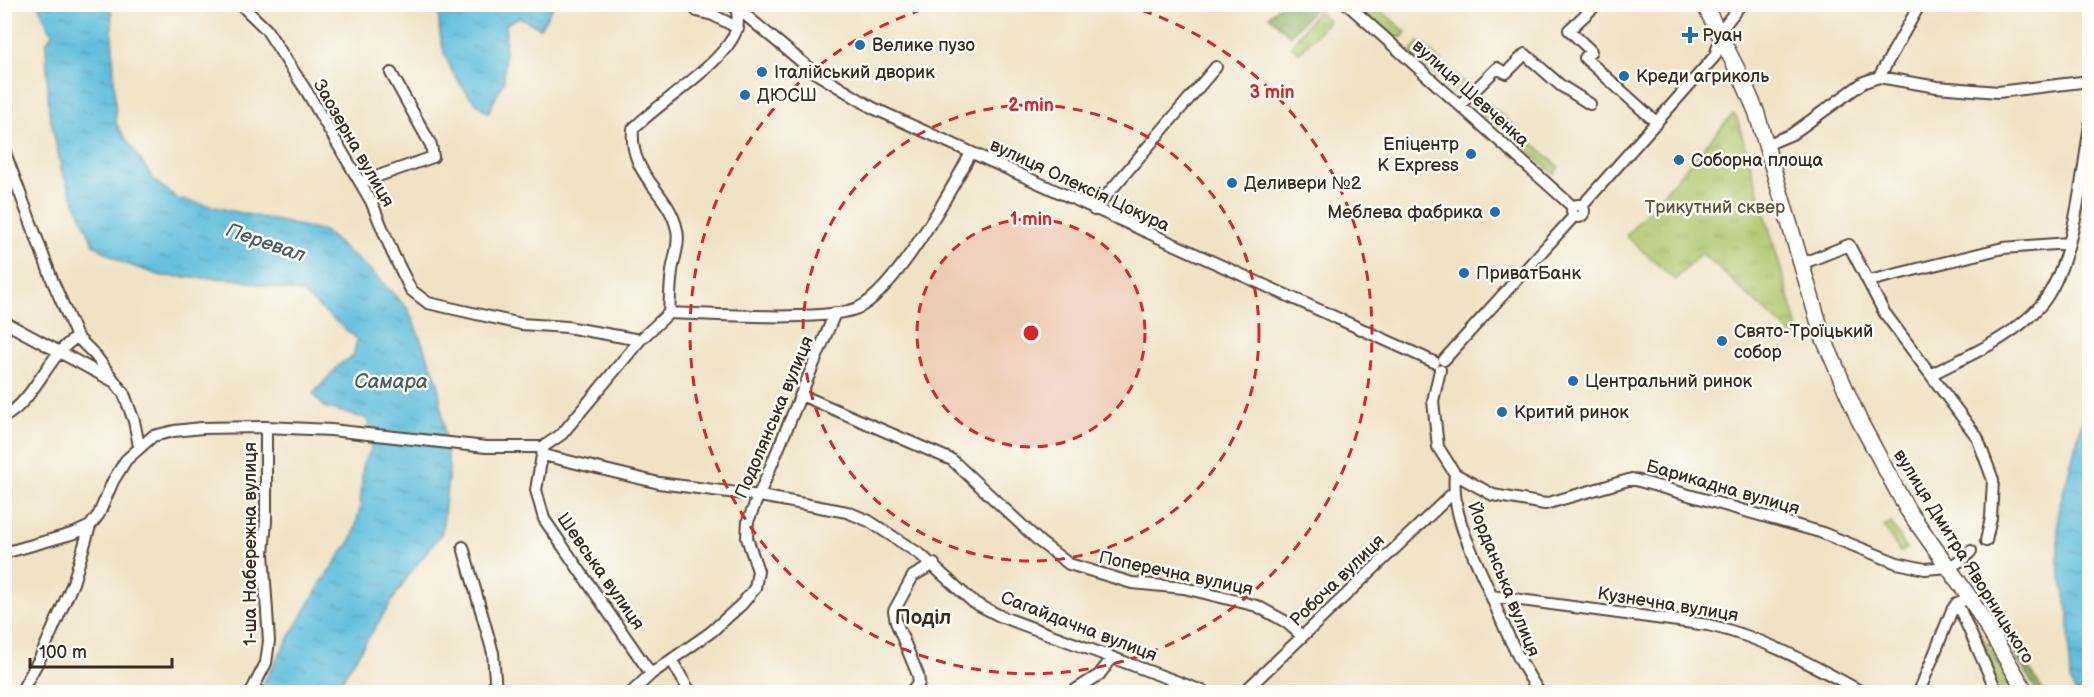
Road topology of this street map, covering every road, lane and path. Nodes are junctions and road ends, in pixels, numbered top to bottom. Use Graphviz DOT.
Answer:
graph roads {
  1 [pos="240,4"];
  2 [pos="692,4"];
  3 [pos="1347,4"];
  4 [pos="1597,4"];
  5 [pos="1704,4"];
  6 [pos="1741,4"];
  7 [pos="1920,4"];
  8 [pos="734,7"];
  9 [pos="738,28"];
  10 [pos="1721,36"];
  11 [pos="1216,67"];
  12 [pos="390,74"];
  13 [pos="1879,76"];
  14 [pos="2090,81"];
  15 [pos="1590,104"];
  16 [pos="1460,105"];
  17 [pos="1657,123"];
  18 [pos="2090,125"];
  19 [pos="1766,145"];
  20 [pos="4,150"];
  21 [pos="971,153"];
  22 [pos="361,182"];
  23 [pos="1576,209"];
  24 [pos="1094,210"];
  25 [pos="2069,243"];
  26 [pos="1801,264"];
  27 [pos="1869,280"];
  28 [pos="669,313"];
  29 [pos="835,313"];
  30 [pos="4,322"];
  31 [pos="77,337"];
  32 [pos="640,340"];
  33 [pos="60,354"];
  34 [pos="1439,364"];
  35 [pos="1932,374"];
  36 [pos="117,383"];
  37 [pos="801,395"];
  38 [pos="4,417"];
  39 [pos="266,427"];
  40 [pos="139,446"];
  41 [pos="543,451"];
  42 [pos="1455,474"];
  43 [pos="1453,493"];
  44 [pos="760,496"];
  45 [pos="90,526"];
  46 [pos="1986,541"];
  47 [pos="463,547"];
  48 [pos="1971,551"];
  49 [pos="4,553"];
  50 [pos="934,564"];
  51 [pos="1949,567"];
  52 [pos="1491,596"];
  53 [pos="1963,601"];
  54 [pos="1302,636"];
  55 [pos="1112,658"];
  56 [pos="672,661"];
  57 [pos="651,674"];
  58 [pos="21,693"];
  59 [pos="251,693"];
  60 [pos="496,693"];
  61 [pos="632,693"];
  62 [pos="690,693"];
  63 [pos="909,693"];
  64 [pos="1072,693"];
  65 [pos="1205,693"];
  66 [pos="1244,693"];
  67 [pos="1539,693"];
  68 [pos="1862,693"];
  69 [pos="1919,693"];
  70 [pos="1997,693"];
  71 [pos="2026,693"];
  1 -- 22 [label="street, Заозерна вулиця"];
  2 -- 9 [label="street"];
  3 -- 16 [label="street, вулиця Шевченка"];
  4 -- 17 [label="street"];
  5 -- 10 [label="highway, вулиця Дмитра Яворницького"];
  6 -- 10 [label="street"];
  7 -- 13 [label="street"];
  8 -- 9 [label="street"];
  8 -- 21 [label="street, вулиця Олексія Цокура"];
  9 -- 28 [label="street"];
  10 -- 17 [label="street"];
  10 -- 19 [label="highway, вулиця Дмитра Яворницького"];
  11 -- 24 [label="street"];
  12 -- 22 [label="street"];
  13 -- 14 [label="street"];
  13 -- 19 [label="street"];
  15 -- 16 [label="street"];
  16 -- 23 [label="street, вулиця Шевченка"];
  17 -- 23 [label="street"];
  18 -- 25 [label="street"];
  19 -- 26 [label="highway, вулиця Дмитра Яворницького"];
  20 -- 31 [label="street"];
  21 -- 24 [label="street, вулиця Олексія Цокура"];
  21 -- 29 [label="street"];
  22 -- 32 [label="street, Заозерна вулиця"];
  23 -- 34 [label="street"];
  24 -- 34 [label="street, вулиця Олексія Цокура"];
  25 -- 27 [label="street"];
  25 -- 35 [label="street"];
  26 -- 27 [label="street"];
  26 -- 51 [label="highway, вулиця Дмитра Яворницького"];
  27 -- 35 [label="street"];
  28 -- 29 [label="street"];
  28 -- 32 [label="street"];
  29 -- 37 [label="street, Подолянська вулиця"];
  30 -- 33 [label="street"];
  31 -- 33 [label="street"];
  31 -- 36 [label="street"];
  32 -- 41 [label="street"];
  33 -- 36 [label="street"];
  33 -- 38 [label="street"];
  34 -- 42 [label="street"];
  35 -- 46 [label="street"];
  36 -- 40 [label="street"];
  37 -- 44 [label="street, Подолянська вулиця"];
  37 -- 54 [label="street, Поперечна вулиця"];
  39 -- 40 [label="street, Сагайдачна вулиця"];
  39 -- 41 [label="street, Сагайдачна вулиця"];
  39 -- 59 [label="street, 1-ша Набережна вулиця"];
  40 -- 45 [label="street"];
  41 -- 44 [label="street, Сагайдачна вулиця"];
  41 -- 57 [label="street, Шевська вулиця"];
  42 -- 43 [label="street, Йорданська вулиця"];
  42 -- 51 [label="street, Барикадна вулиця"];
  43 -- 52 [label="street, Йорданська вулиця"];
  43 -- 54 [label="street, Робоча вулиця"];
  44 -- 50 [label="street, Сагайдачна вулиця"];
  44 -- 56 [label="street, Подолянська вулиця"];
  45 -- 49 [label="street"];
  45 -- 58 [label="street"];
  47 -- 60 [label="street"];
  48 -- 51 [label="street"];
  50 -- 55 [label="street, Сагайдачна вулиця"];
  50 -- 63 [label="street"];
  51 -- 53 [label="highway, вулиця Дмитра Яворницького"];
  52 -- 67 [label="street, Йорданська вулиця"];
  52 -- 68 [label="street, Кузнечна вулиця"];
  53 -- 69 [label="street"];
  53 -- 70 [label="street"];
  53 -- 71 [label="highway, вулиця Дмитра Яворницького"];
  54 -- 66 [label="street, Робоча вулиця"];
  55 -- 64 [label="street"];
  55 -- 65 [label="street, Сагайдачна вулиця"];
  56 -- 57 [label="street, Подолянська вулиця"];
  56 -- 62 [label="street"];
  57 -- 61 [label="street, Подолянська вулиця"];
}
